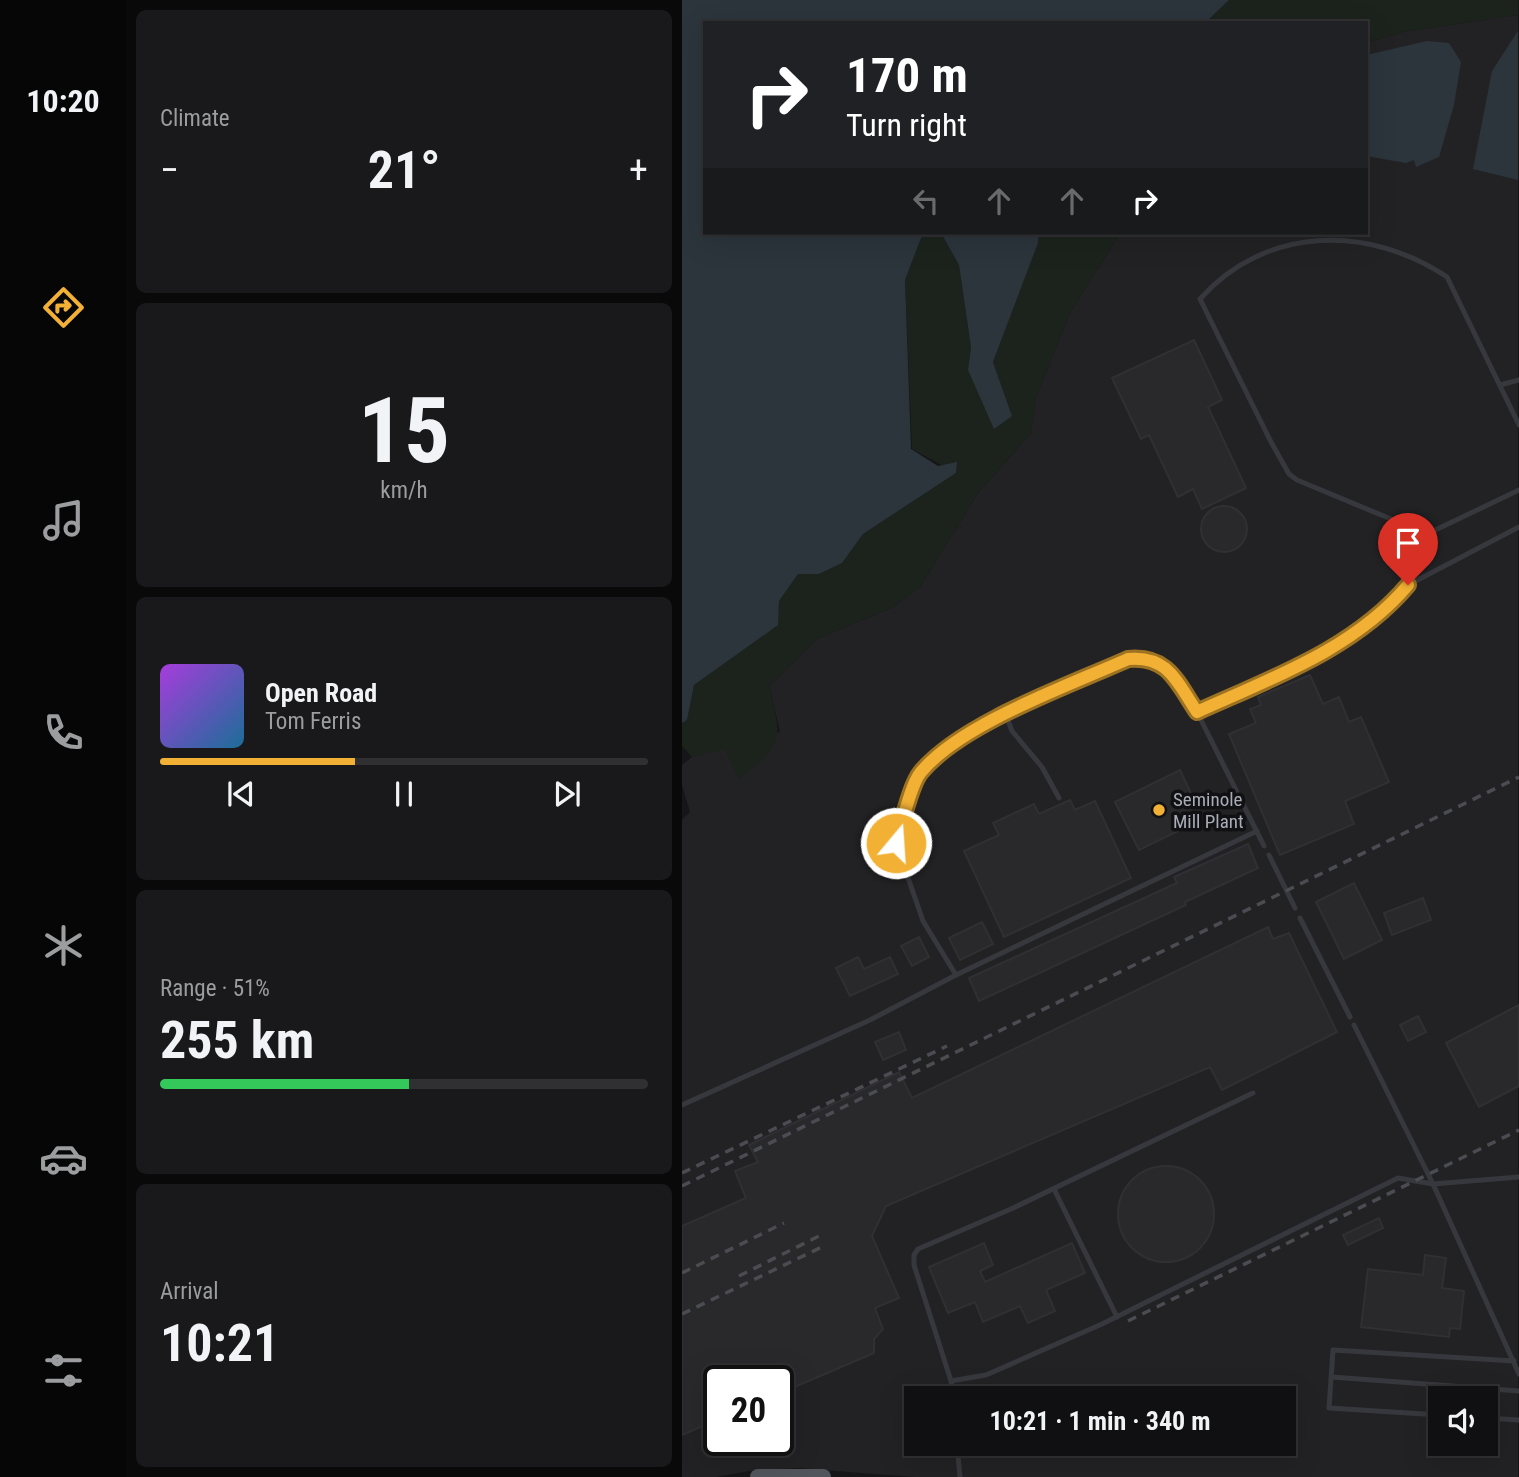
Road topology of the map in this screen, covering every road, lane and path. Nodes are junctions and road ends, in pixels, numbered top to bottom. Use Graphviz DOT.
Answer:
graph roads {
  1 [pos="1518,380"];
  2 [pos="1500,385"];
  3 [pos="1518,425"];
  4 [pos="1518,489"];
  5 [pos="1518,527"];
  6 [pos="1197,712"];
  7 [pos="1006,715"];
  8 [pos="1237,792"];
  9 [pos="1059,798"];
  10 [pos="1241,800"];
  11 [pos="1257,831"];
  12 [pos="1264,846"];
  13 [pos="1269,855"];
  14 [pos="1295,908"];
  15 [pos="1300,918"];
  16 [pos="956,975"];
  17 [pos="1350,1017"];
  18 [pos="1354,1025"];
  19 [pos="1253,1093"];
  20 [pos="682,1105"];
  21 [pos="1518,1177"];
  22 [pos="1433,1184"];
  23 [pos="1054,1189"];
  24 [pos="1117,1317"];
  25 [pos="1516,1363"];
  26 [pos="1518,1374"];
  27 [pos="1332,1377"];
  28 [pos="951,1381"];
  29 [pos="952,1386"];
  30 [pos="1518,1391"];
  31 [pos="1428,1414"];
  32 [pos="1498,1419"];
  33 [pos="1518,1420"];
  34 [pos="958,1456"];
  35 [pos="758,1477"];
  36 [pos="823,1477"];
  37 [pos="960,1477"];
  1 -- 2 [label="lane"];
  2 -- 3 [label="lane"];
  2 -- 4 [label="lane"];
  5 -- 6 [label="lane"];
  6 -- 7 [label="lane"];
  6 -- 8 [label="lane"];
  7 -- 9 [label="lane"];
  7 -- 16 [label="lane"];
  10 -- 11 [label="lane"];
  11 -- 12 [label="lane"];
  11 -- 16 [label="lane"];
  13 -- 14 [label="lane"];
  15 -- 17 [label="lane"];
  16 -- 20 [label="lane"];
  18 -- 22 [label="lane"];
  19 -- 23 [label="lane"];
  21 -- 22 [label="lane"];
  22 -- 24 [label="lane"];
  22 -- 25 [label="lane"];
  23 -- 24 [label="lane"];
  23 -- 28 [label="lane"];
  24 -- 28 [label="lane"];
  25 -- 26 [label="lane"];
  25 -- 27 [label="lane"];
  27 -- 30 [label="lane"];
  27 -- 31 [label="lane"];
  28 -- 29 [label="lane"];
  32 -- 33 [label="lane"];
  34 -- 37 [label="lane"];
  35 -- 36 [label="main road"];
}
